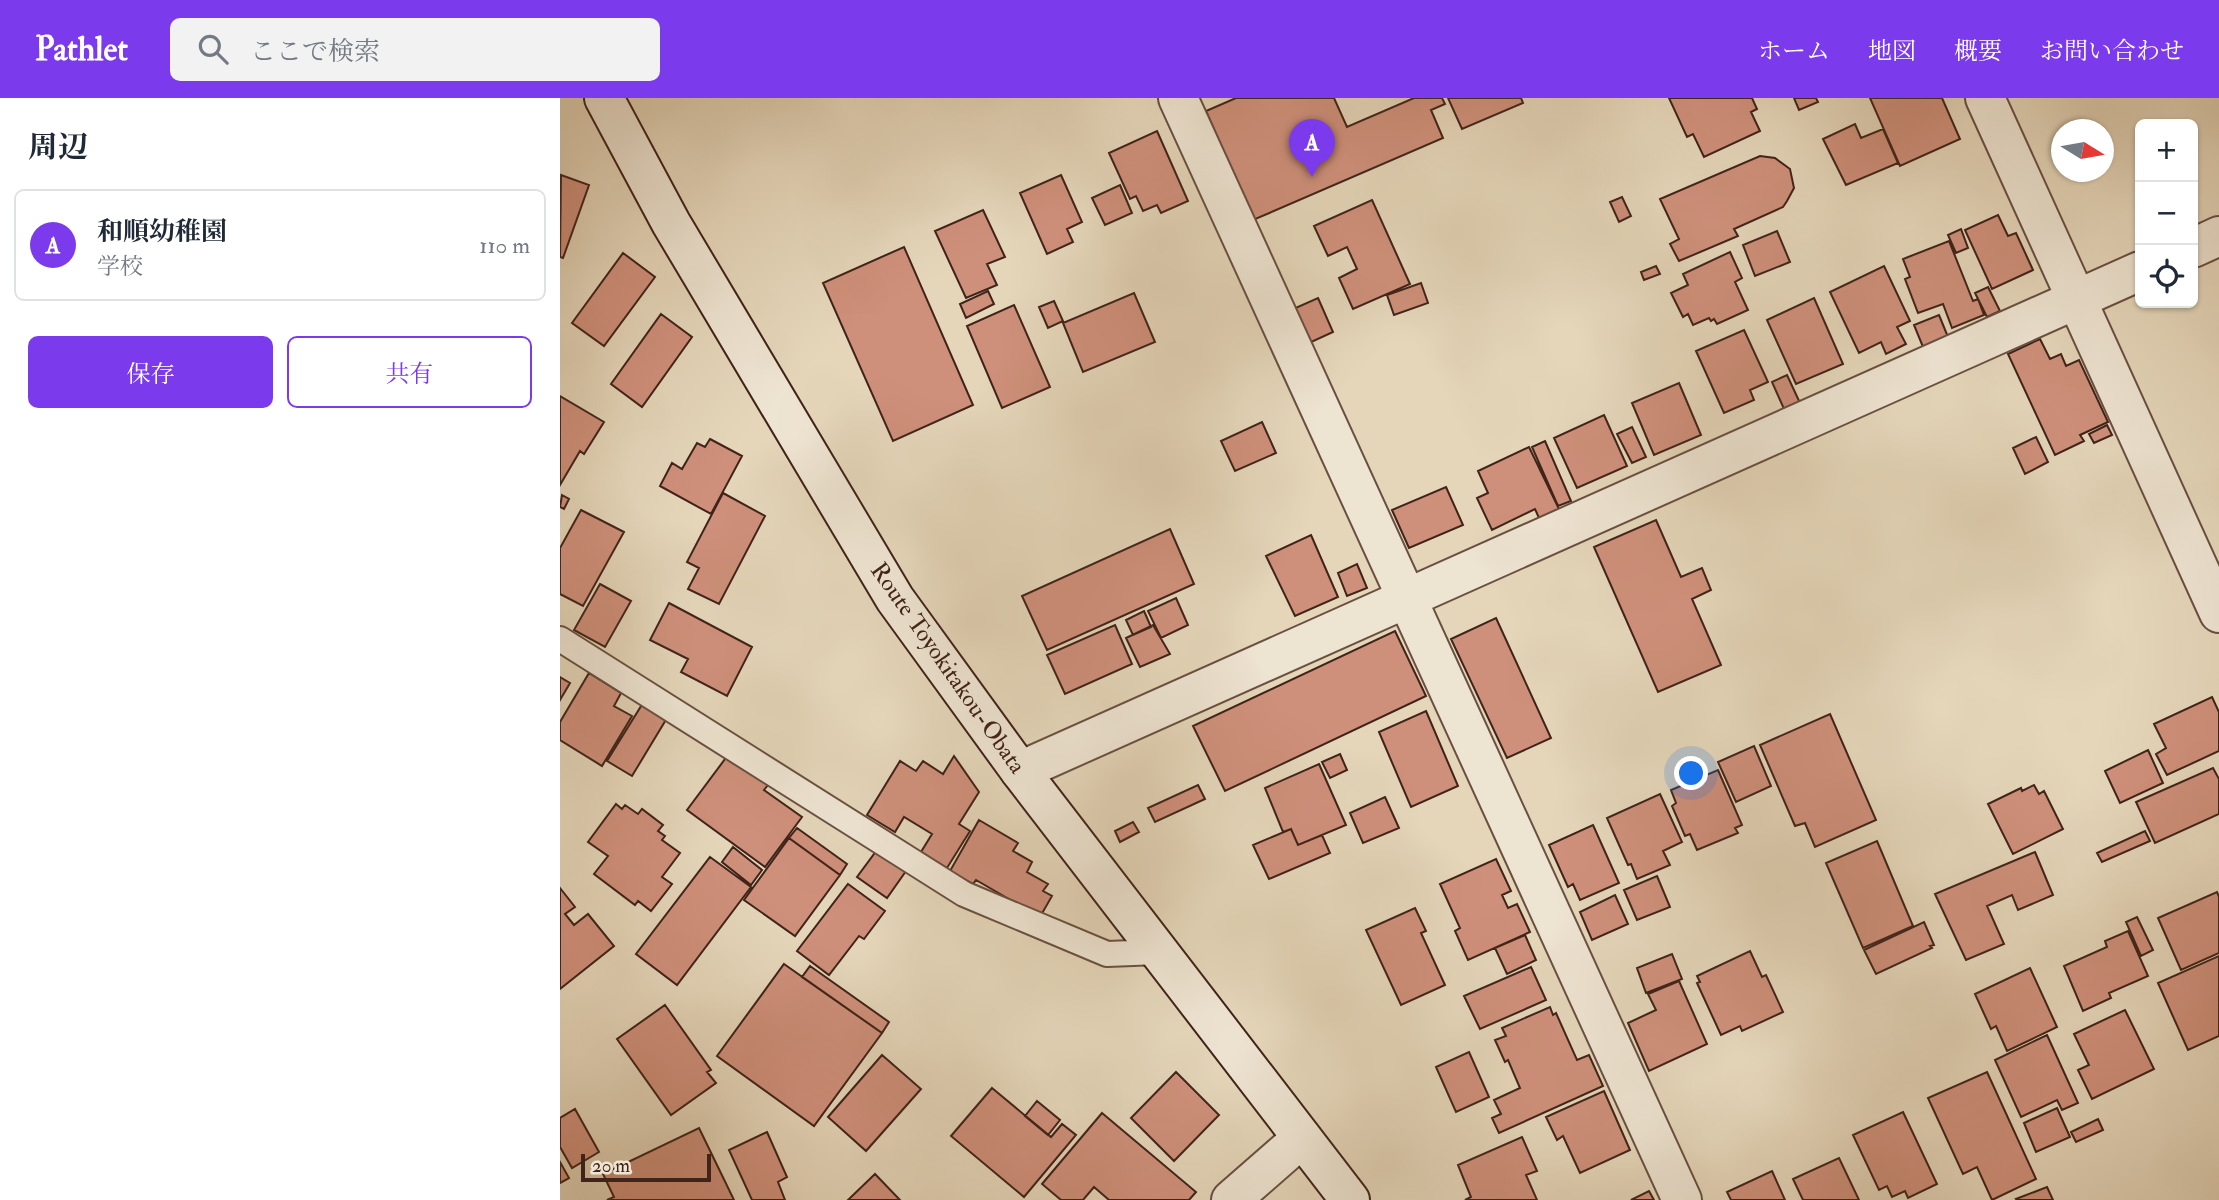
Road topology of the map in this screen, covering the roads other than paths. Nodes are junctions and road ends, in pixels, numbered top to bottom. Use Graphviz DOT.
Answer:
graph roads {
  1 [pos="604,98"];
  2 [pos="1178,98"];
  3 [pos="1985,98"];
  4 [pos="2219,236"];
  5 [pos="2198,246"];
  6 [pos="2135,273"];
  7 [pos="2077,299"];
  8 [pos="1405,598"];
  9 [pos="2219,613"];
  10 [pos="560,639"];
  11 [pos="1020,771"];
  12 [pos="1159,952"];
  13 [pos="1302,1138"];
  14 [pos="1231,1200"];
  15 [pos="1350,1200"];
  16 [pos="1682,1200"];
  1 -- 11 [label="street, Route Toyokitakou-Obata"];
  2 -- 8 [label="street"];
  3 -- 7 [label="street"];
  4 -- 5 [label="street"];
  6 -- 7 [label="street"];
  7 -- 8 [label="street"];
  7 -- 9 [label="street"];
  8 -- 11 [label="street"];
  8 -- 16 [label="street"];
  10 -- 12 [label="lane"];
  11 -- 12 [label="street, Route Toyokitakou-Obata"];
  12 -- 13 [label="street, Route Toyokitakou-Obata"];
  13 -- 14 [label="street"];
  13 -- 15 [label="street, Route Toyokitakou-Obata"];
}
